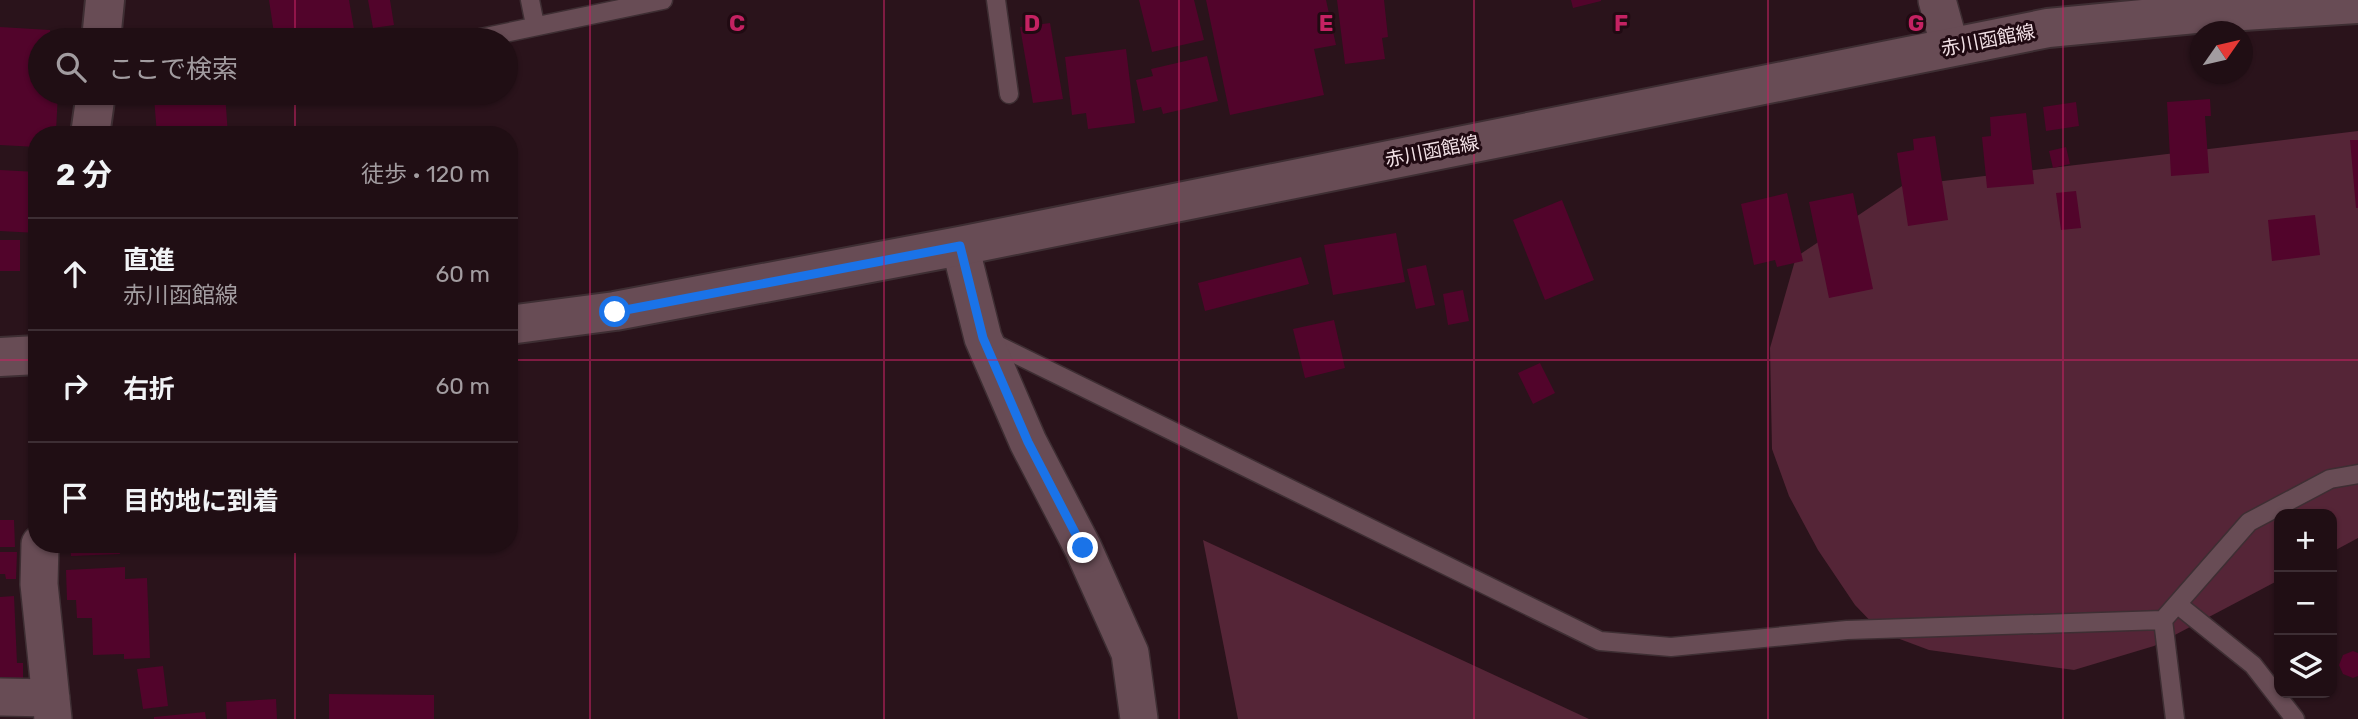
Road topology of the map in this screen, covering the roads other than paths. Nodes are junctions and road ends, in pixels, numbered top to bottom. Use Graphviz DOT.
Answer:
graph roads {
  1 [pos="105,0"];
  2 [pos="530,0"];
  3 [pos="663,0"];
  4 [pos="1937,0"];
  5 [pos="993,2"];
  6 [pos="2358,4"];
  7 [pos="535,25"];
  8 [pos="102,28"];
  9 [pos="518,29"];
  10 [pos="1950,47"];
  11 [pos="1009,94"];
  12 [pos="94,105"];
  13 [pos="91,126"];
  14 [pos="960,246"];
  15 [pos="518,324"];
  16 [pos="983,338"];
  17 [pos="28,355"];
  18 [pos="0,357"];
  19 [pos="2358,474"];
  20 [pos="40,553"];
  21 [pos="2177,604"];
  22 [pos="2163,620"];
  23 [pos="0,697"];
  24 [pos="52,708"];
  25 [pos="1139,719"];
  26 [pos="2175,719"];
  27 [pos="2295,719"];
  1 -- 8 [label="main road"];
  2 -- 7 [label="lane"];
  3 -- 7 [label="lane"];
  4 -- 10 [label="street"];
  5 -- 11 [label="lane"];
  6 -- 10 [label="main road, 赤川函館線"];
  7 -- 9 [label="lane"];
  10 -- 14 [label="main road, 赤川函館線"];
  12 -- 13 [label="main road"];
  14 -- 15 [label="main road, 赤川函館線"];
  14 -- 16 [label="street"];
  16 -- 22 [label="lane"];
  16 -- 25 [label="street"];
  17 -- 18 [label="main road"];
  19 -- 21 [label="lane"];
  20 -- 24 [label="street"];
  21 -- 22 [label="lane"];
  21 -- 27 [label="lane"];
  22 -- 26 [label="lane"];
  23 -- 24 [label="street"];
}
